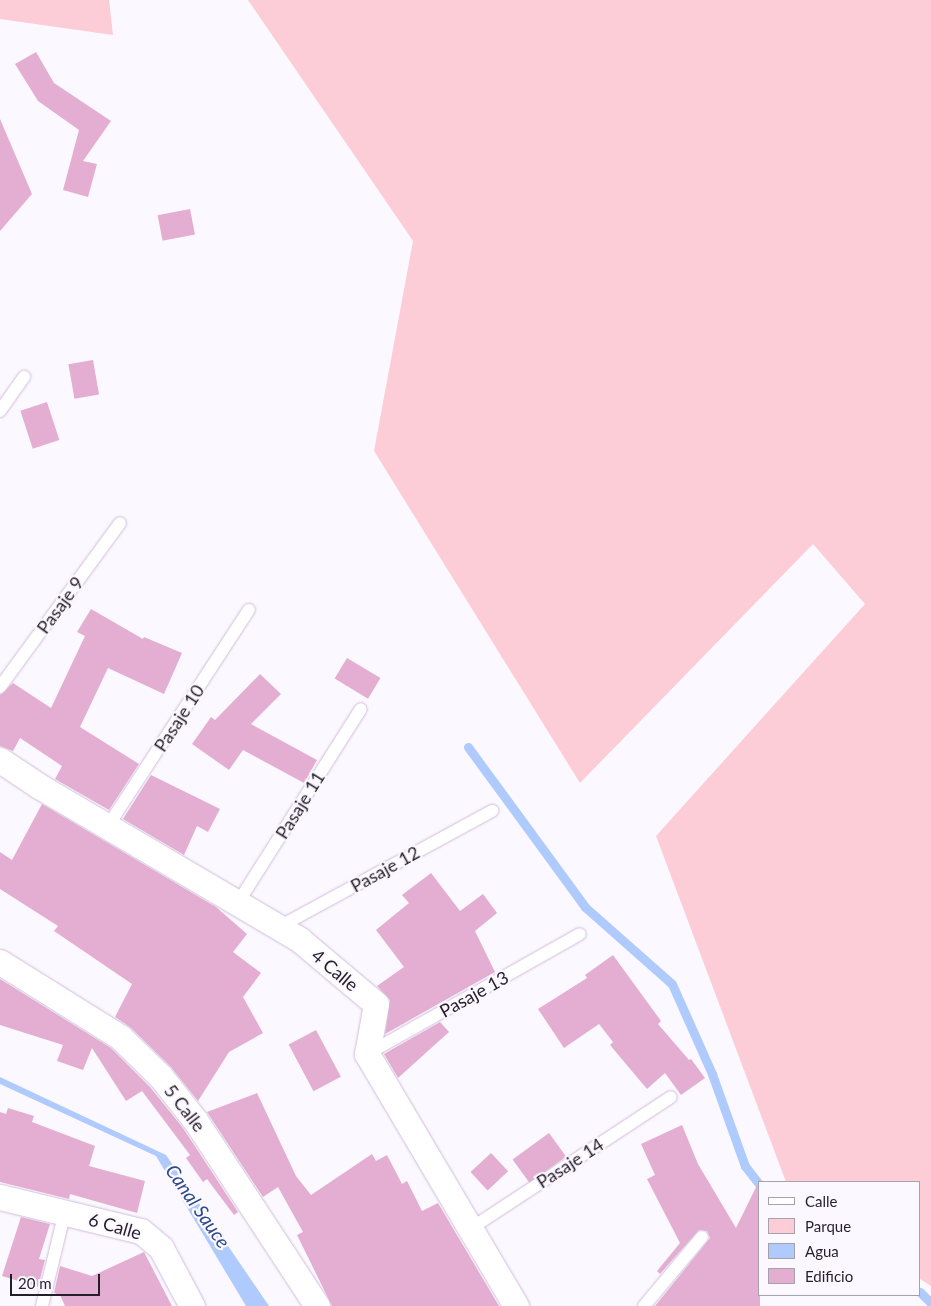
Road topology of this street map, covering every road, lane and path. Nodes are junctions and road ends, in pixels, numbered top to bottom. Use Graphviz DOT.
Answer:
graph roads {
  1 [pos="24,377"];
  2 [pos="0,411"];
  3 [pos="120,523"];
  4 [pos="249,610"];
  5 [pos="0,687"];
  6 [pos="361,709"];
  7 [pos="0,760"];
  8 [pos="492,811"];
  9 [pos="108,826"];
  10 [pos="239,902"];
  11 [pos="279,927"];
  12 [pos="580,934"];
  13 [pos="0,962"];
  14 [pos="367,1054"];
  15 [pos="671,1097"];
  16 [pos="0,1197"];
  17 [pos="64,1212"];
  18 [pos="470,1229"];
  19 [pos="702,1236"];
  20 [pos="42,1306"];
  21 [pos="192,1306"];
  22 [pos="317,1306"];
  23 [pos="516,1306"];
  24 [pos="644,1306"];
  1 -- 2 [label="lane"];
  3 -- 5 [label="lane, Pasaje 9"];
  4 -- 9 [label="lane, Pasaje 10"];
  6 -- 10 [label="lane, Pasaje 11"];
  7 -- 9 [label="street, 4 Calle"];
  8 -- 11 [label="lane, Pasaje 12"];
  9 -- 10 [label="street, 4 Calle"];
  10 -- 11 [label="street, 4 Calle"];
  11 -- 14 [label="street, 4 Calle"];
  12 -- 14 [label="lane, Pasaje 13"];
  13 -- 22 [label="street, 5 Calle"];
  14 -- 18 [label="street"];
  15 -- 18 [label="lane, Pasaje 14"];
  16 -- 17 [label="street, 6 Calle"];
  17 -- 20 [label="lane"];
  17 -- 21 [label="street, 6 Calle"];
  18 -- 23 [label="street"];
  19 -- 24 [label="lane"];
}
